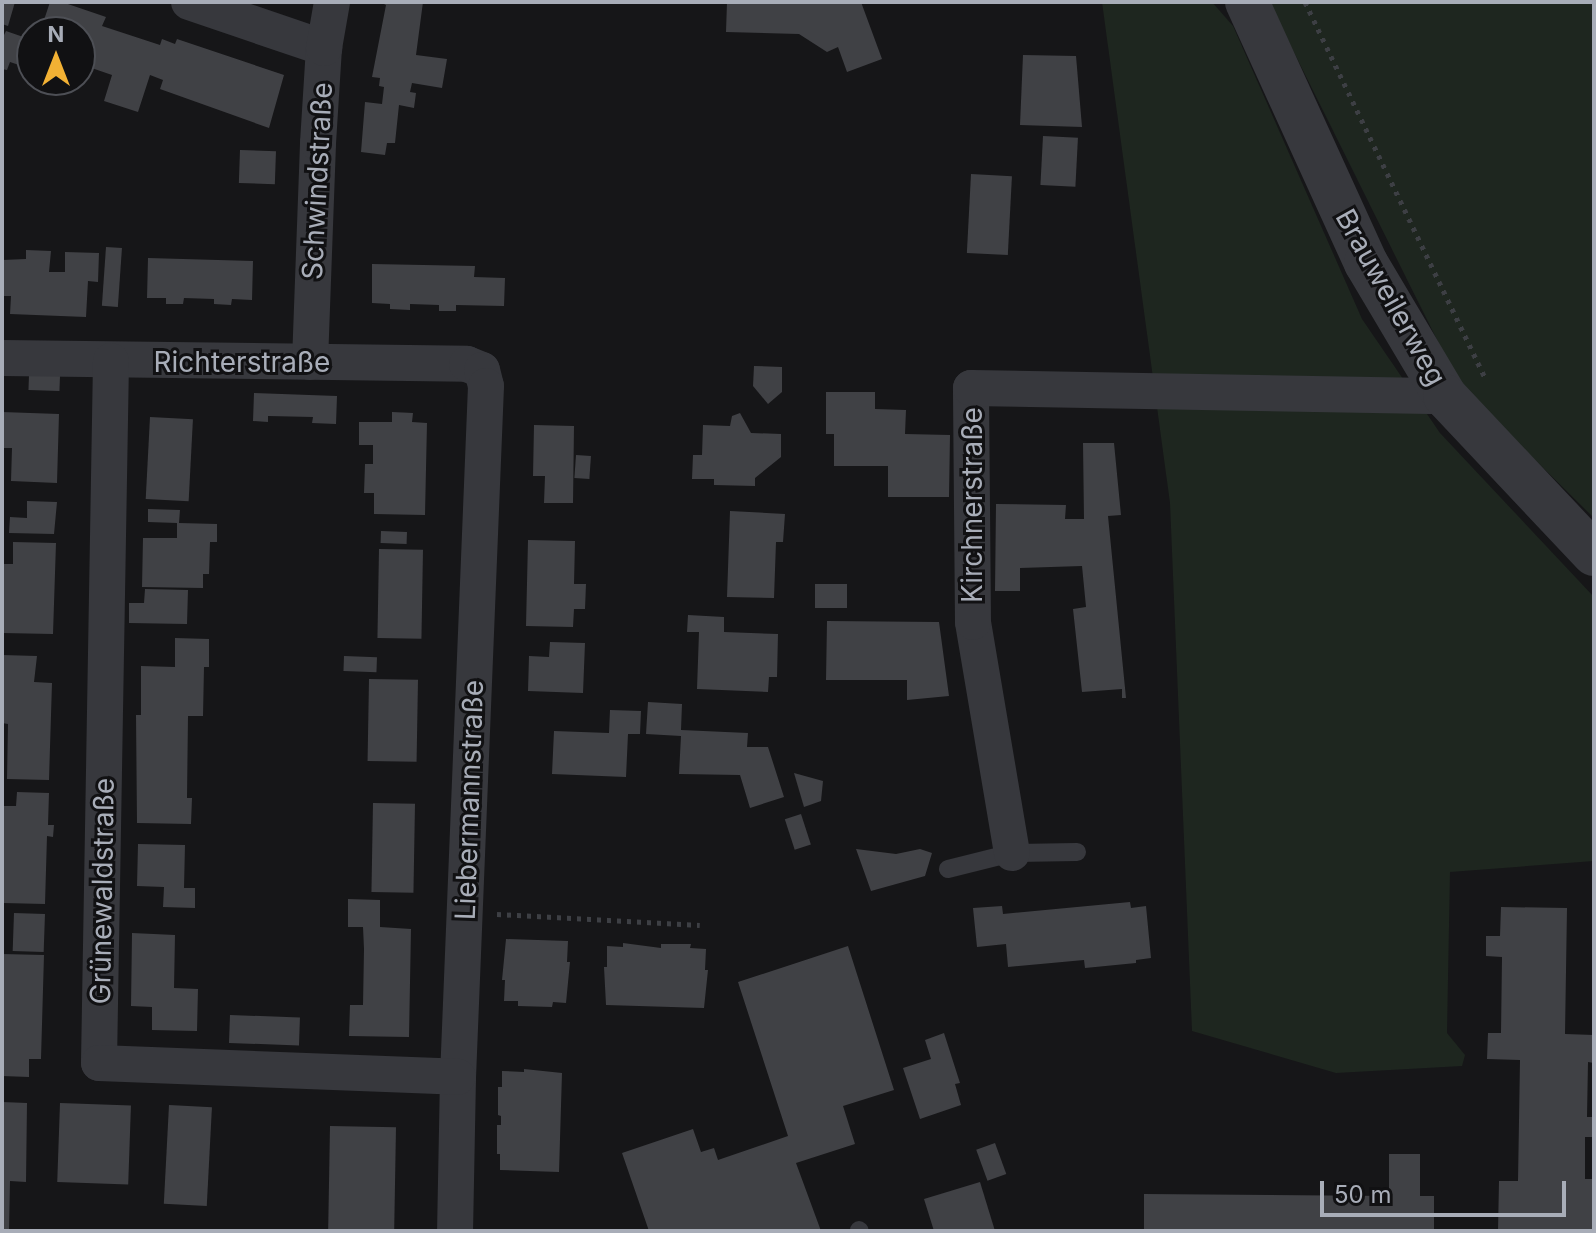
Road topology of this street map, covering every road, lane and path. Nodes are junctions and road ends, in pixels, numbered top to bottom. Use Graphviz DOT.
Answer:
graph roads {
  1 [pos="189,2"];
  2 [pos="332,2"];
  3 [pos="1247,2"];
  4 [pos="1305,2"];
  5 [pos="324,48"];
  6 [pos="2,358"];
  7 [pos="111,361"];
  8 [pos="310,362"];
  9 [pos="482,370"];
  10 [pos="1494,389"];
  11 [pos="1445,396"];
  12 [pos="1594,554"];
  13 [pos="1077,852"];
  14 [pos="1012,853"];
  15 [pos="948,869"];
  16 [pos="464,912"];
  17 [pos="700,925"];
  18 [pos="458,1077"];
  19 [pos="455,1231"];
  1 -- 5 [label="street"];
  2 -- 5 [label="street, Schwindstraße"];
  3 -- 11 [label="street, Brauweilerweg"];
  4 -- 10 [label="path"];
  5 -- 8 [label="street, Schwindstraße"];
  6 -- 7 [label="street, Richterstraße"];
  7 -- 8 [label="street, Richterstraße"];
  7 -- 18 [label="street, Grünewaldstraße"];
  8 -- 9 [label="street, Richterstraße"];
  9 -- 16 [label="street, Liebermannstraße"];
  11 -- 12 [label="street, Brauweilerweg"];
  11 -- 14 [label="street, Kirchnerstraße"];
  13 -- 14 [label="lane"];
  14 -- 15 [label="lane"];
  16 -- 17 [label="path"];
  16 -- 18 [label="street, Liebermannstraße"];
  18 -- 19 [label="street, Liebermannstraße"];
}
